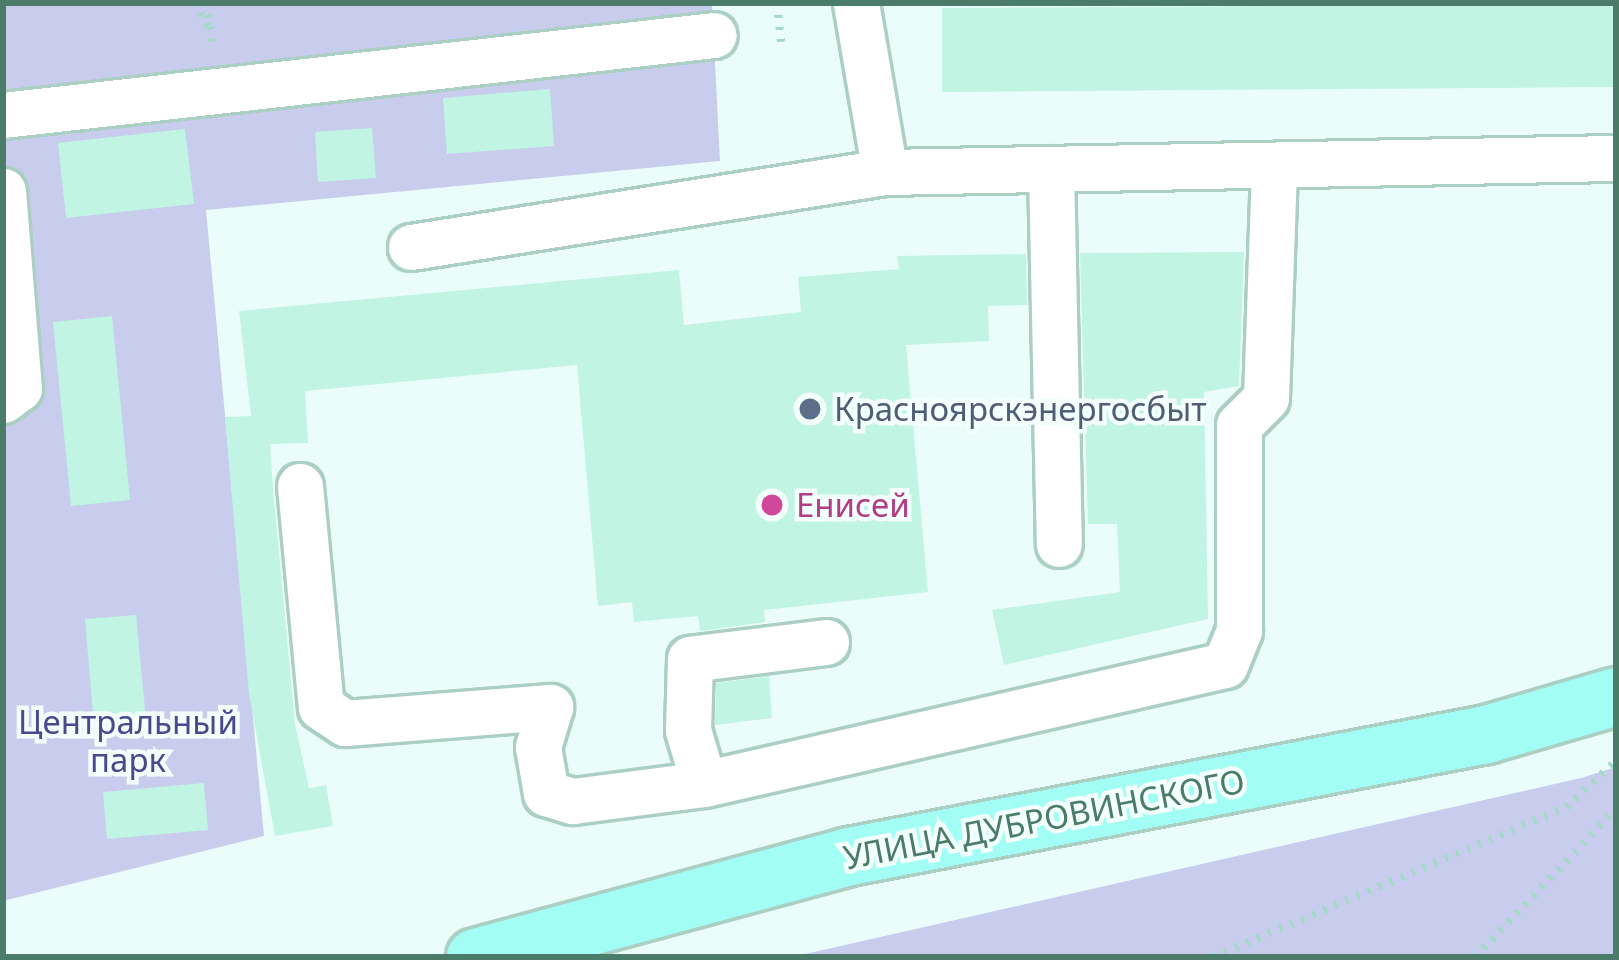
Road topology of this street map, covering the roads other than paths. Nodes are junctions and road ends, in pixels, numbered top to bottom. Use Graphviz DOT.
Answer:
graph roads {
  1 [pos="856,3"];
  2 [pos="714,35"];
  3 [pos="3,115"];
  4 [pos="1616,158"];
  5 [pos="1274,166"];
  6 [pos="1051,169"];
  7 [pos="885,172"];
  8 [pos="3,191"];
  9 [pos="411,248"];
  10 [pos="7,286"];
  11 [pos="3,400"];
  12 [pos="300,486"];
  13 [pos="1059,544"];
  14 [pos="826,642"];
  15 [pos="1616,697"];
  16 [pos="704,784"];
  17 [pos="475,957"];
  1 -- 7 [label="street"];
  2 -- 3 [label="street"];
  4 -- 5 [label="street"];
  5 -- 6 [label="street"];
  5 -- 16 [label="street"];
  6 -- 7 [label="street"];
  6 -- 13 [label="street"];
  7 -- 9 [label="street"];
  8 -- 10 [label="street"];
  10 -- 11 [label="street"];
  12 -- 16 [label="street"];
  14 -- 16 [label="street"];
  15 -- 17 [label="main road, УЛИЦА ДУБРОВИНСКОГО"];
}
